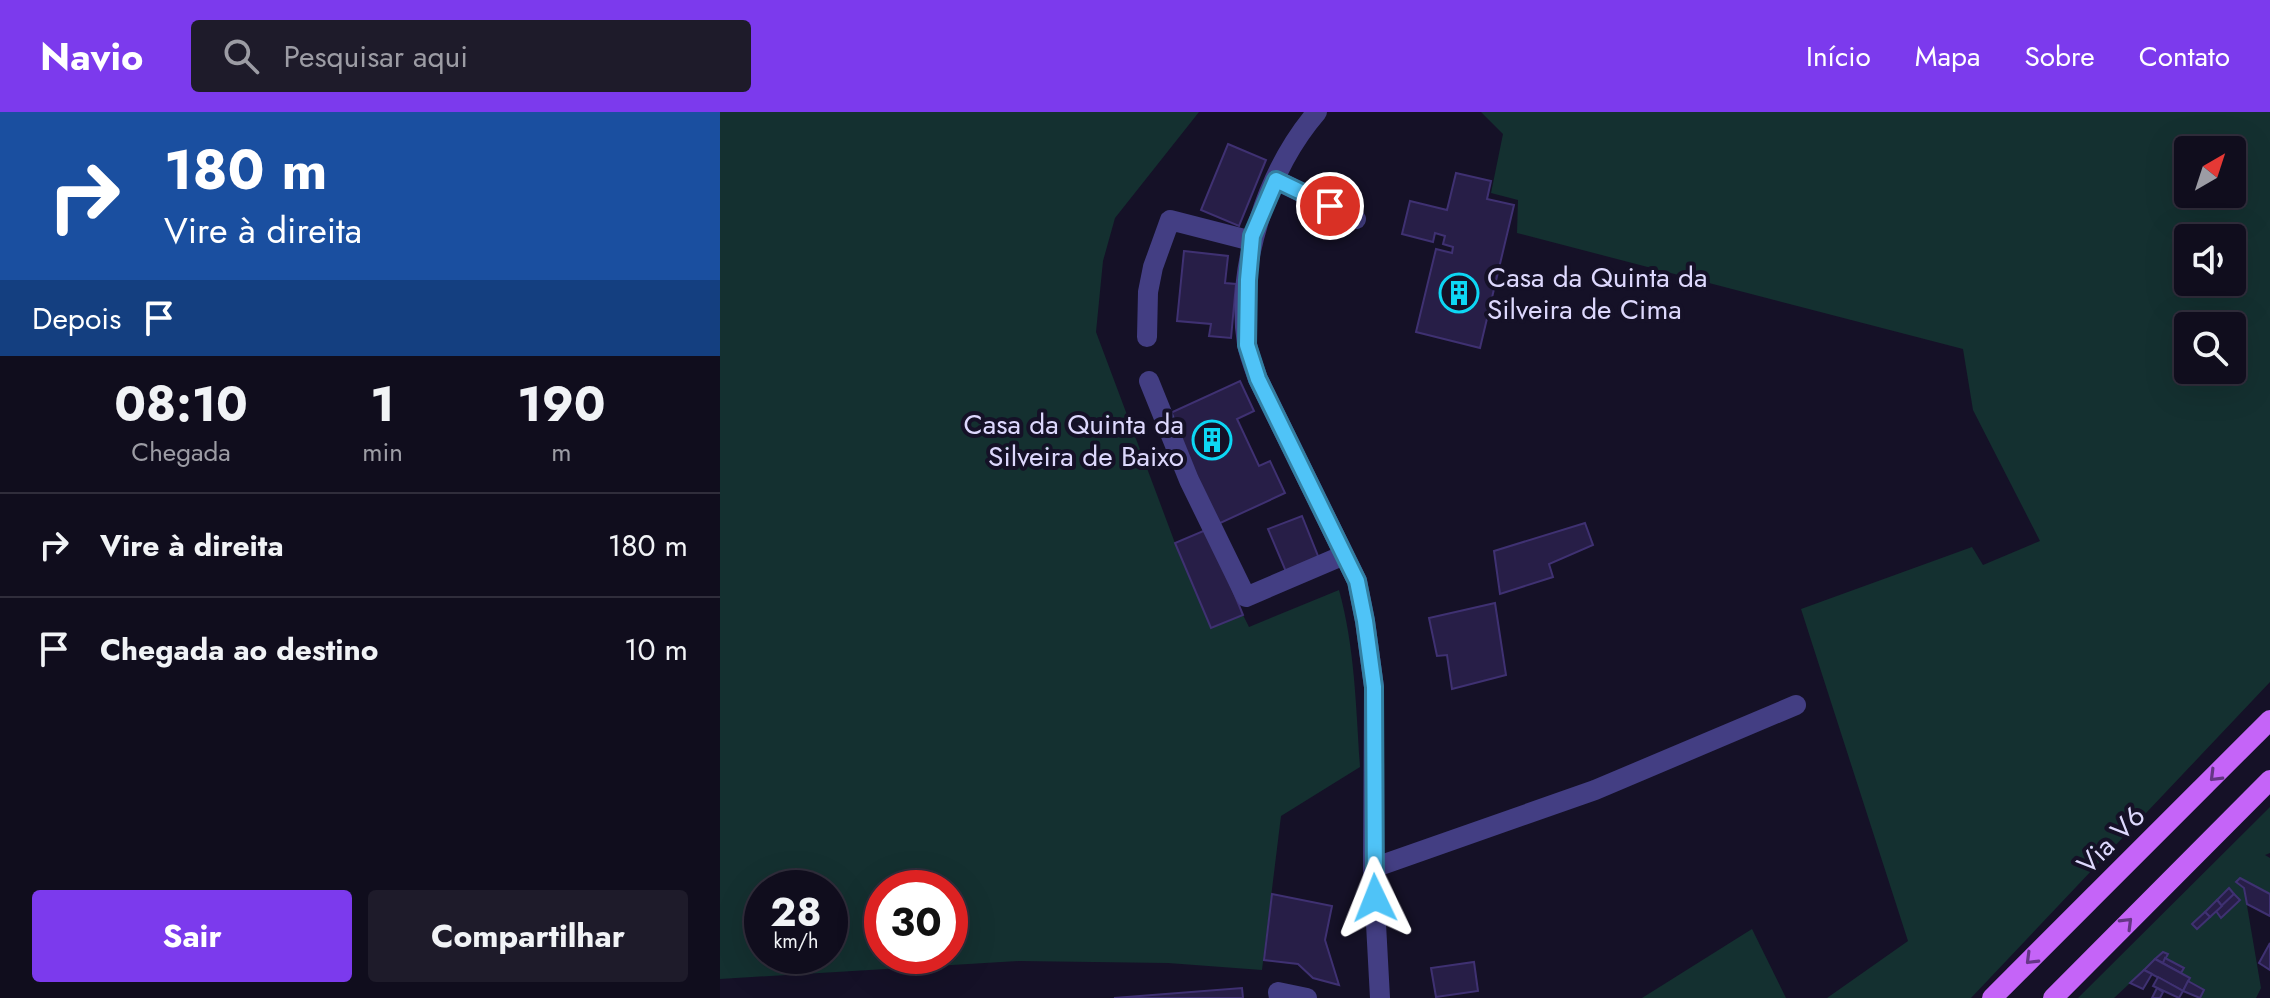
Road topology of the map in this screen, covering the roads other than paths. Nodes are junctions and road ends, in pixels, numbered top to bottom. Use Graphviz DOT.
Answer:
graph roads {
  1 [pos="1317,112"];
  2 [pos="1276,180"];
  3 [pos="1356,219"];
  4 [pos="1252,241"];
  5 [pos="1147,337"];
  6 [pos="1149,381"];
  7 [pos="1344,555"];
  8 [pos="1796,705"];
  9 [pos="2270,720"];
  10 [pos="2270,780"];
  11 [pos="1373,868"];
  12 [pos="1279,998"];
  13 [pos="1307,998"];
  14 [pos="1380,998"];
  15 [pos="1992,998"];
  16 [pos="2053,998"];
  1 -- 2 [label="street"];
  2 -- 3 [label="street"];
  2 -- 4 [label="street"];
  4 -- 5 [label="street"];
  4 -- 7 [label="street"];
  6 -- 7 [label="street"];
  7 -- 11 [label="street"];
  8 -- 11 [label="street"];
  9 -- 15 [label="main road, Via V6, one-way"];
  16 -- 10 [label="main road, one-way"];
  11 -- 14 [label="street"];
  12 -- 13 [label="street"];
}
